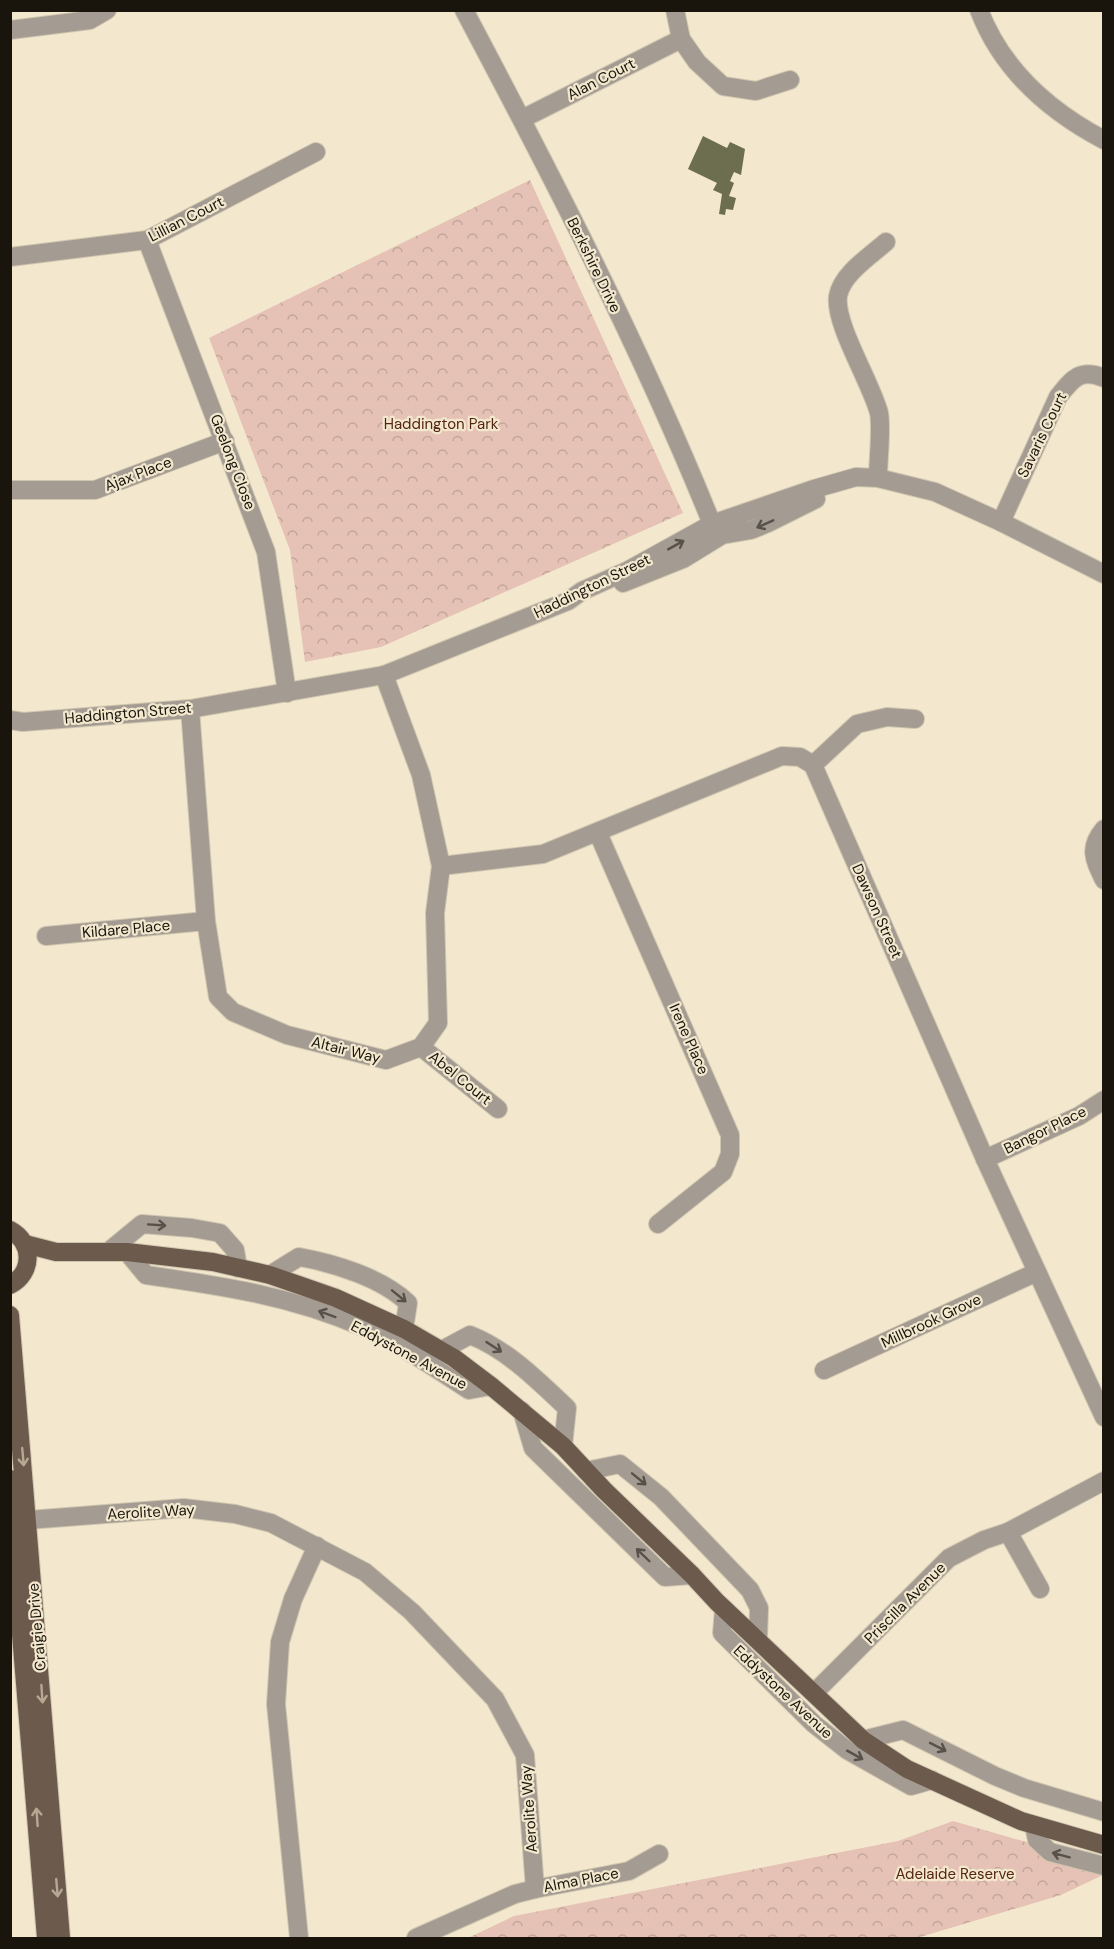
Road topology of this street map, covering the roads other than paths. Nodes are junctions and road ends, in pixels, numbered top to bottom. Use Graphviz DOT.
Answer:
graph roads {
  1 [pos="107,10"];
  2 [pos="464,10"];
  3 [pos="675,10"];
  4 [pos="979,10"];
  5 [pos="10,30"];
  6 [pos="681,39"];
  7 [pos="790,80"];
  8 [pos="522,119"];
  9 [pos="1104,140"];
  10 [pos="316,152"];
  11 [pos="147,240"];
  12 [pos="886,242"];
  13 [pos="10,257"];
  14 [pos="1104,378"];
  15 [pos="225,441"];
  16 [pos="878,478"];
  17 [pos="900,482"];
  18 [pos="11,490"];
  19 [pos="1001,522"];
  20 [pos="712,524"];
  21 [pos="1104,574"];
  22 [pos="568,601"];
  23 [pos="384,675"];
  24 [pos="286,693"];
  25 [pos="190,709"];
  26 [pos="915,719"];
  27 [pos="15,723"];
  28 [pos="813,765"];
  29 [pos="1104,828"];
  30 [pos="598,832"];
  31 [pos="441,866"];
  32 [pos="1104,880"];
  33 [pos="206,921"];
  34 [pos="46,936"];
  35 [pos="421,1047"];
  36 [pos="1104,1100"];
  37 [pos="498,1109"];
  38 [pos="985,1159"];
  39 [pos="10,1217"];
  40 [pos="10,1222"];
  41 [pos="658,1224"];
  42 [pos="10,1230"];
  43 [pos="25,1244"];
  44 [pos="56,1252"];
  45 [pos="117,1252"];
  46 [pos="238,1268"];
  47 [pos="1037,1272"];
  48 [pos="270,1275"];
  49 [pos="16,1281"];
  50 [pos="10,1316"];
  51 [pos="404,1329"];
  52 [pos="442,1350"];
  53 [pos="824,1370"];
  54 [pos="491,1386"];
  55 [pos="522,1412"];
  56 [pos="1104,1417"];
  57 [pos="563,1446"];
  58 [pos="586,1470"];
  59 [pos="10,1479"];
  60 [pos="1104,1481"];
  61 [pos="21,1521"];
  62 [pos="1008,1532"];
  63 [pos="317,1546"];
  64 [pos="692,1575"];
  65 [pos="1040,1589"];
  66 [pos="724,1609"];
  67 [pos="758,1639"];
  68 [pos="814,1693"];
  69 [pos="863,1740"];
  70 [pos="932,1780"];
  71 [pos="1104,1812"];
  72 [pos="1034,1826"];
  73 [pos="1104,1845"];
  74 [pos="659,1854"];
  75 [pos="1104,1866"];
  76 [pos="535,1889"];
  77 [pos="46,1938"];
  78 [pos="61,1938"];
  79 [pos="299,1938"];
  80 [pos="416,1938"];
  1 -- 5 [label="street"];
  2 -- 8 [label="street, Berkshire Drive"];
  3 -- 6 [label="street"];
  4 -- 9 [label="street"];
  6 -- 7 [label="street"];
  6 -- 8 [label="street, Alan Court"];
  8 -- 20 [label="street, Berkshire Drive"];
  10 -- 11 [label="street, Lillian Court"];
  11 -- 13 [label="street, Lillian Court"];
  11 -- 15 [label="street, Geelong Close"];
  12 -- 16 [label="street"];
  14 -- 19 [label="street, Savaris Court"];
  15 -- 18 [label="street, Ajax Place"];
  15 -- 24 [label="street, Geelong Close"];
  16 -- 17 [label="street, Haddington Street"];
  16 -- 20 [label="street, Haddington Street"];
  17 -- 19 [label="street, Haddington Street"];
  17 -- 22 [label="street, one-way"];
  19 -- 21 [label="street, Haddington Street"];
  22 -- 20 [label="street, Haddington Street, one-way"];
  22 -- 23 [label="street, Haddington Street"];
  23 -- 24 [label="street, Haddington Street"];
  23 -- 31 [label="street"];
  24 -- 25 [label="street, Haddington Street"];
  25 -- 27 [label="street, Haddington Street"];
  25 -- 33 [label="street, Altair Way"];
  26 -- 28 [label="street"];
  28 -- 30 [label="street"];
  28 -- 38 [label="street, Dawson Street"];
  29 -- 32 [label="street"];
  30 -- 31 [label="street"];
  30 -- 41 [label="street, Irene Place"];
  31 -- 35 [label="street"];
  33 -- 34 [label="street, Kildare Place"];
  33 -- 35 [label="street, Altair Way"];
  35 -- 37 [label="street, Abel Court"];
  36 -- 38 [label="street, Bangor Place"];
  38 -- 47 [label="street, Dawson Street"];
  39 -- 40 [label="main road"];
  42 -- 43 [label="main road"];
  43 -- 44 [label="main road, Eddystone Avenue"];
  43 -- 49 [label="main road"];
  44 -- 45 [label="main road, Eddystone Avenue"];
  44 -- 49 [label="main road"];
  45 -- 46 [label="main road, Eddystone Avenue"];
  45 -- 46 [label="street, one-way"];
  54 -- 45 [label="street, Eddystone Avenue, one-way"];
  46 -- 48 [label="main road, Eddystone Avenue"];
  47 -- 53 [label="street, Millbrook Grove"];
  47 -- 56 [label="street, Dawson Street"];
  48 -- 51 [label="main road, Eddystone Avenue"];
  48 -- 51 [label="street, Eddystone Avenue, one-way"];
  50 -- 61 [label="main road, Craigie Drive, one-way"];
  51 -- 52 [label="main road, Eddystone Avenue"];
  52 -- 54 [label="main road, Eddystone Avenue"];
  52 -- 57 [label="street, Eddystone Avenue, one-way"];
  54 -- 55 [label="main road, Eddystone Avenue"];
  55 -- 57 [label="main road, Eddystone Avenue"];
  64 -- 55 [label="street, one-way"];
  57 -- 58 [label="main road, Eddystone Avenue"];
  58 -- 64 [label="main road, Eddystone Avenue"];
  58 -- 67 [label="street, Eddystone Avenue, one-way"];
  59 -- 61 [label="main road, Craigie Drive"];
  60 -- 62 [label="street, Priscilla Avenue"];
  61 -- 63 [label="street, Aerolite Way"];
  77 -- 61 [label="main road, Craigie Drive, one-way"];
  61 -- 78 [label="main road, Craigie Drive, one-way"];
  62 -- 65 [label="street"];
  62 -- 68 [label="street, Priscilla Avenue"];
  63 -- 76 [label="street, Aerolite Way"];
  63 -- 79 [label="street"];
  64 -- 66 [label="main road, Eddystone Avenue"];
  66 -- 67 [label="main road, Eddystone Avenue"];
  66 -- 70 [label="street, Eddystone Avenue, one-way"];
  67 -- 68 [label="main road, Eddystone Avenue"];
  68 -- 69 [label="main road, Eddystone Avenue"];
  69 -- 70 [label="main road, Eddystone Avenue"];
  69 -- 71 [label="street, one-way"];
  70 -- 72 [label="main road, Eddystone Avenue"];
  72 -- 73 [label="main road, Eddystone Avenue"];
  75 -- 72 [label="street, one-way"];
  74 -- 76 [label="street, Alma Place"];
  76 -- 80 [label="street"];
}
